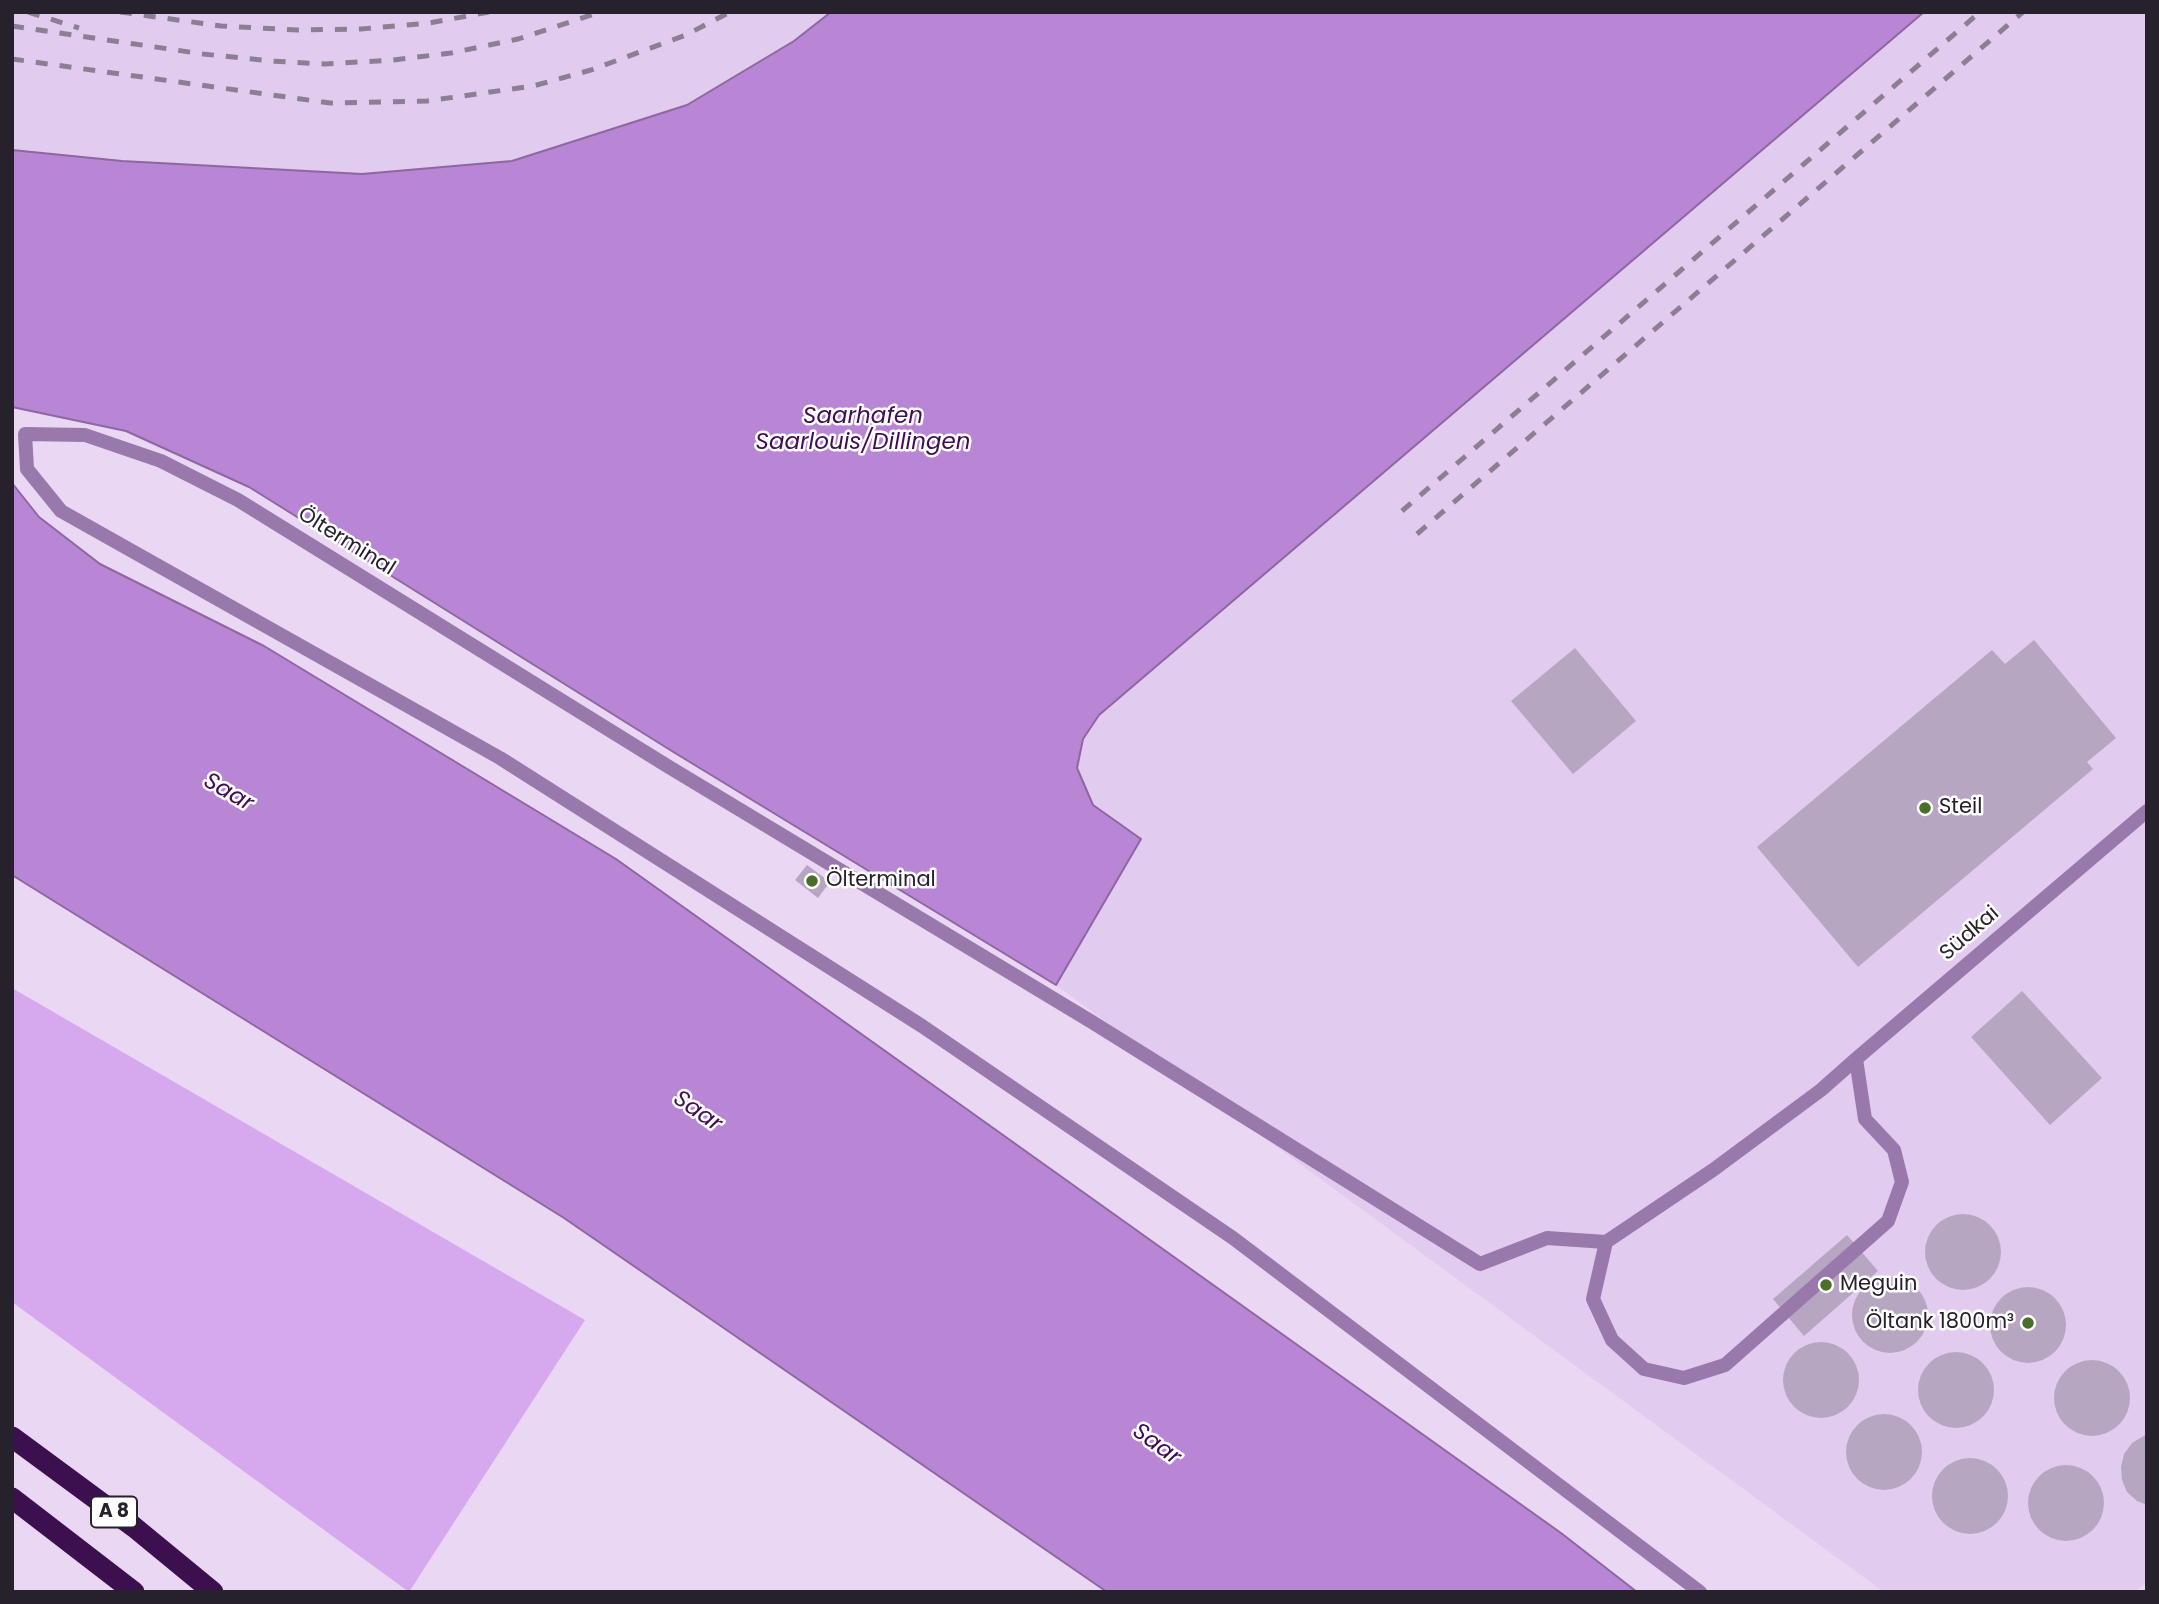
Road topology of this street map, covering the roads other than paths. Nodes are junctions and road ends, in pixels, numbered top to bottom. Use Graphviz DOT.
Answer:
graph roads {
  1 [pos="2147,811"];
  2 [pos="1856,1059"];
  3 [pos="1606,1242"];
  4 [pos="12,1437"];
  5 [pos="12,1498"];
  6 [pos="134,1592"];
  7 [pos="213,1592"];
  8 [pos="1700,1592"];
  1 -- 2 [label="lane, Südkai"];
  2 -- 3 [label="lane, Südkai"];
  2 -- 3 [label="lane"];
  3 -- 8 [label="lane, Ölterminal"];
  4 -- 7 [label="highway, A 8"];
  5 -- 6 [label="highway"];
}
